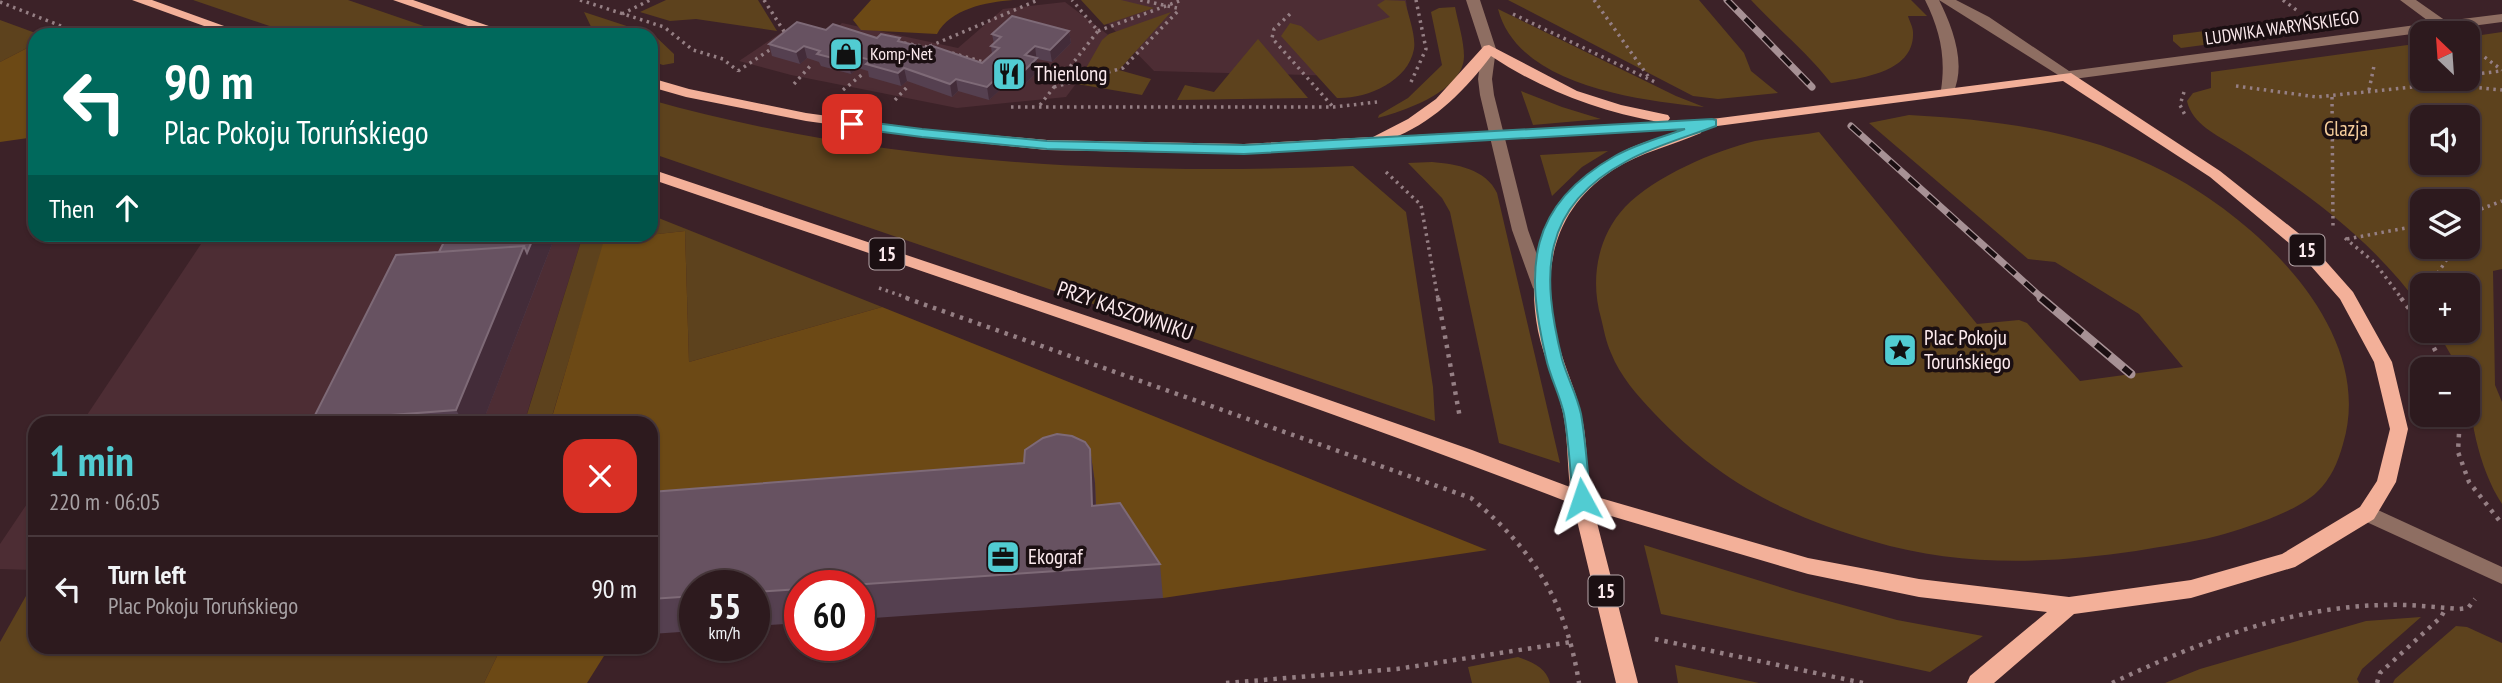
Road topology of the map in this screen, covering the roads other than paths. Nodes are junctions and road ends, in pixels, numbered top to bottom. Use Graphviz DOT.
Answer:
graph roads {
  1 [pos="139,0"];
  2 [pos="400,0"];
  3 [pos="1473,0"];
  4 [pos="1932,0"];
  5 [pos="1946,0"];
  6 [pos="2407,0"];
  7 [pos="2502,18"];
  8 [pos="2437,21"];
  9 [pos="2480,21"];
  10 [pos="221,28"];
  11 [pos="486,28"];
  12 [pos="2410,30"];
  13 [pos="1489,49"];
  14 [pos="2066,76"];
  15 [pos="658,84"];
  16 [pos="1948,90"];
  17 [pos="1712,123"];
  18 [pos="1497,136"];
  19 [pos="1363,143"];
  20 [pos="658,176"];
  21 [pos="1541,288"];
  22 [pos="1582,499"];
  23 [pos="2367,513"];
  24 [pos="2502,576"];
  25 [pos="2069,606"];
  26 [pos="1627,683"];
  27 [pos="1978,683"];
  1 -- 10 [label="main road"];
  2 -- 11 [label="main road"];
  3 -- 13 [label="street"];
  4 -- 16 [label="street"];
  5 -- 14 [label="street"];
  6 -- 8 [label="street"];
  7 -- 9 [label="street, LUDWIKA WARYŃSKIEGO"];
  12 -- 14 [label="street, LUDWIKA WARYŃSKIEGO"];
  13 -- 17 [label="main road"];
  13 -- 18 [label="street"];
  13 -- 19 [label="main road"];
  14 -- 16 [label="main road"];
  14 -- 23 [label="main road, 15"];
  15 -- 19 [label="main road"];
  16 -- 17 [label="main road"];
  17 -- 18 [label="main road"];
  17 -- 21 [label="main road"];
  18 -- 19 [label="main road"];
  18 -- 21 [label="street"];
  20 -- 22 [label="main road, PRZY KASZOWNIKU / 15"];
  21 -- 22 [label="main road"];
  22 -- 25 [label="main road"];
  22 -- 26 [label="main road, 15"];
  23 -- 24 [label="street"];
  23 -- 25 [label="main road, 15"];
  25 -- 27 [label="main road"];
}
